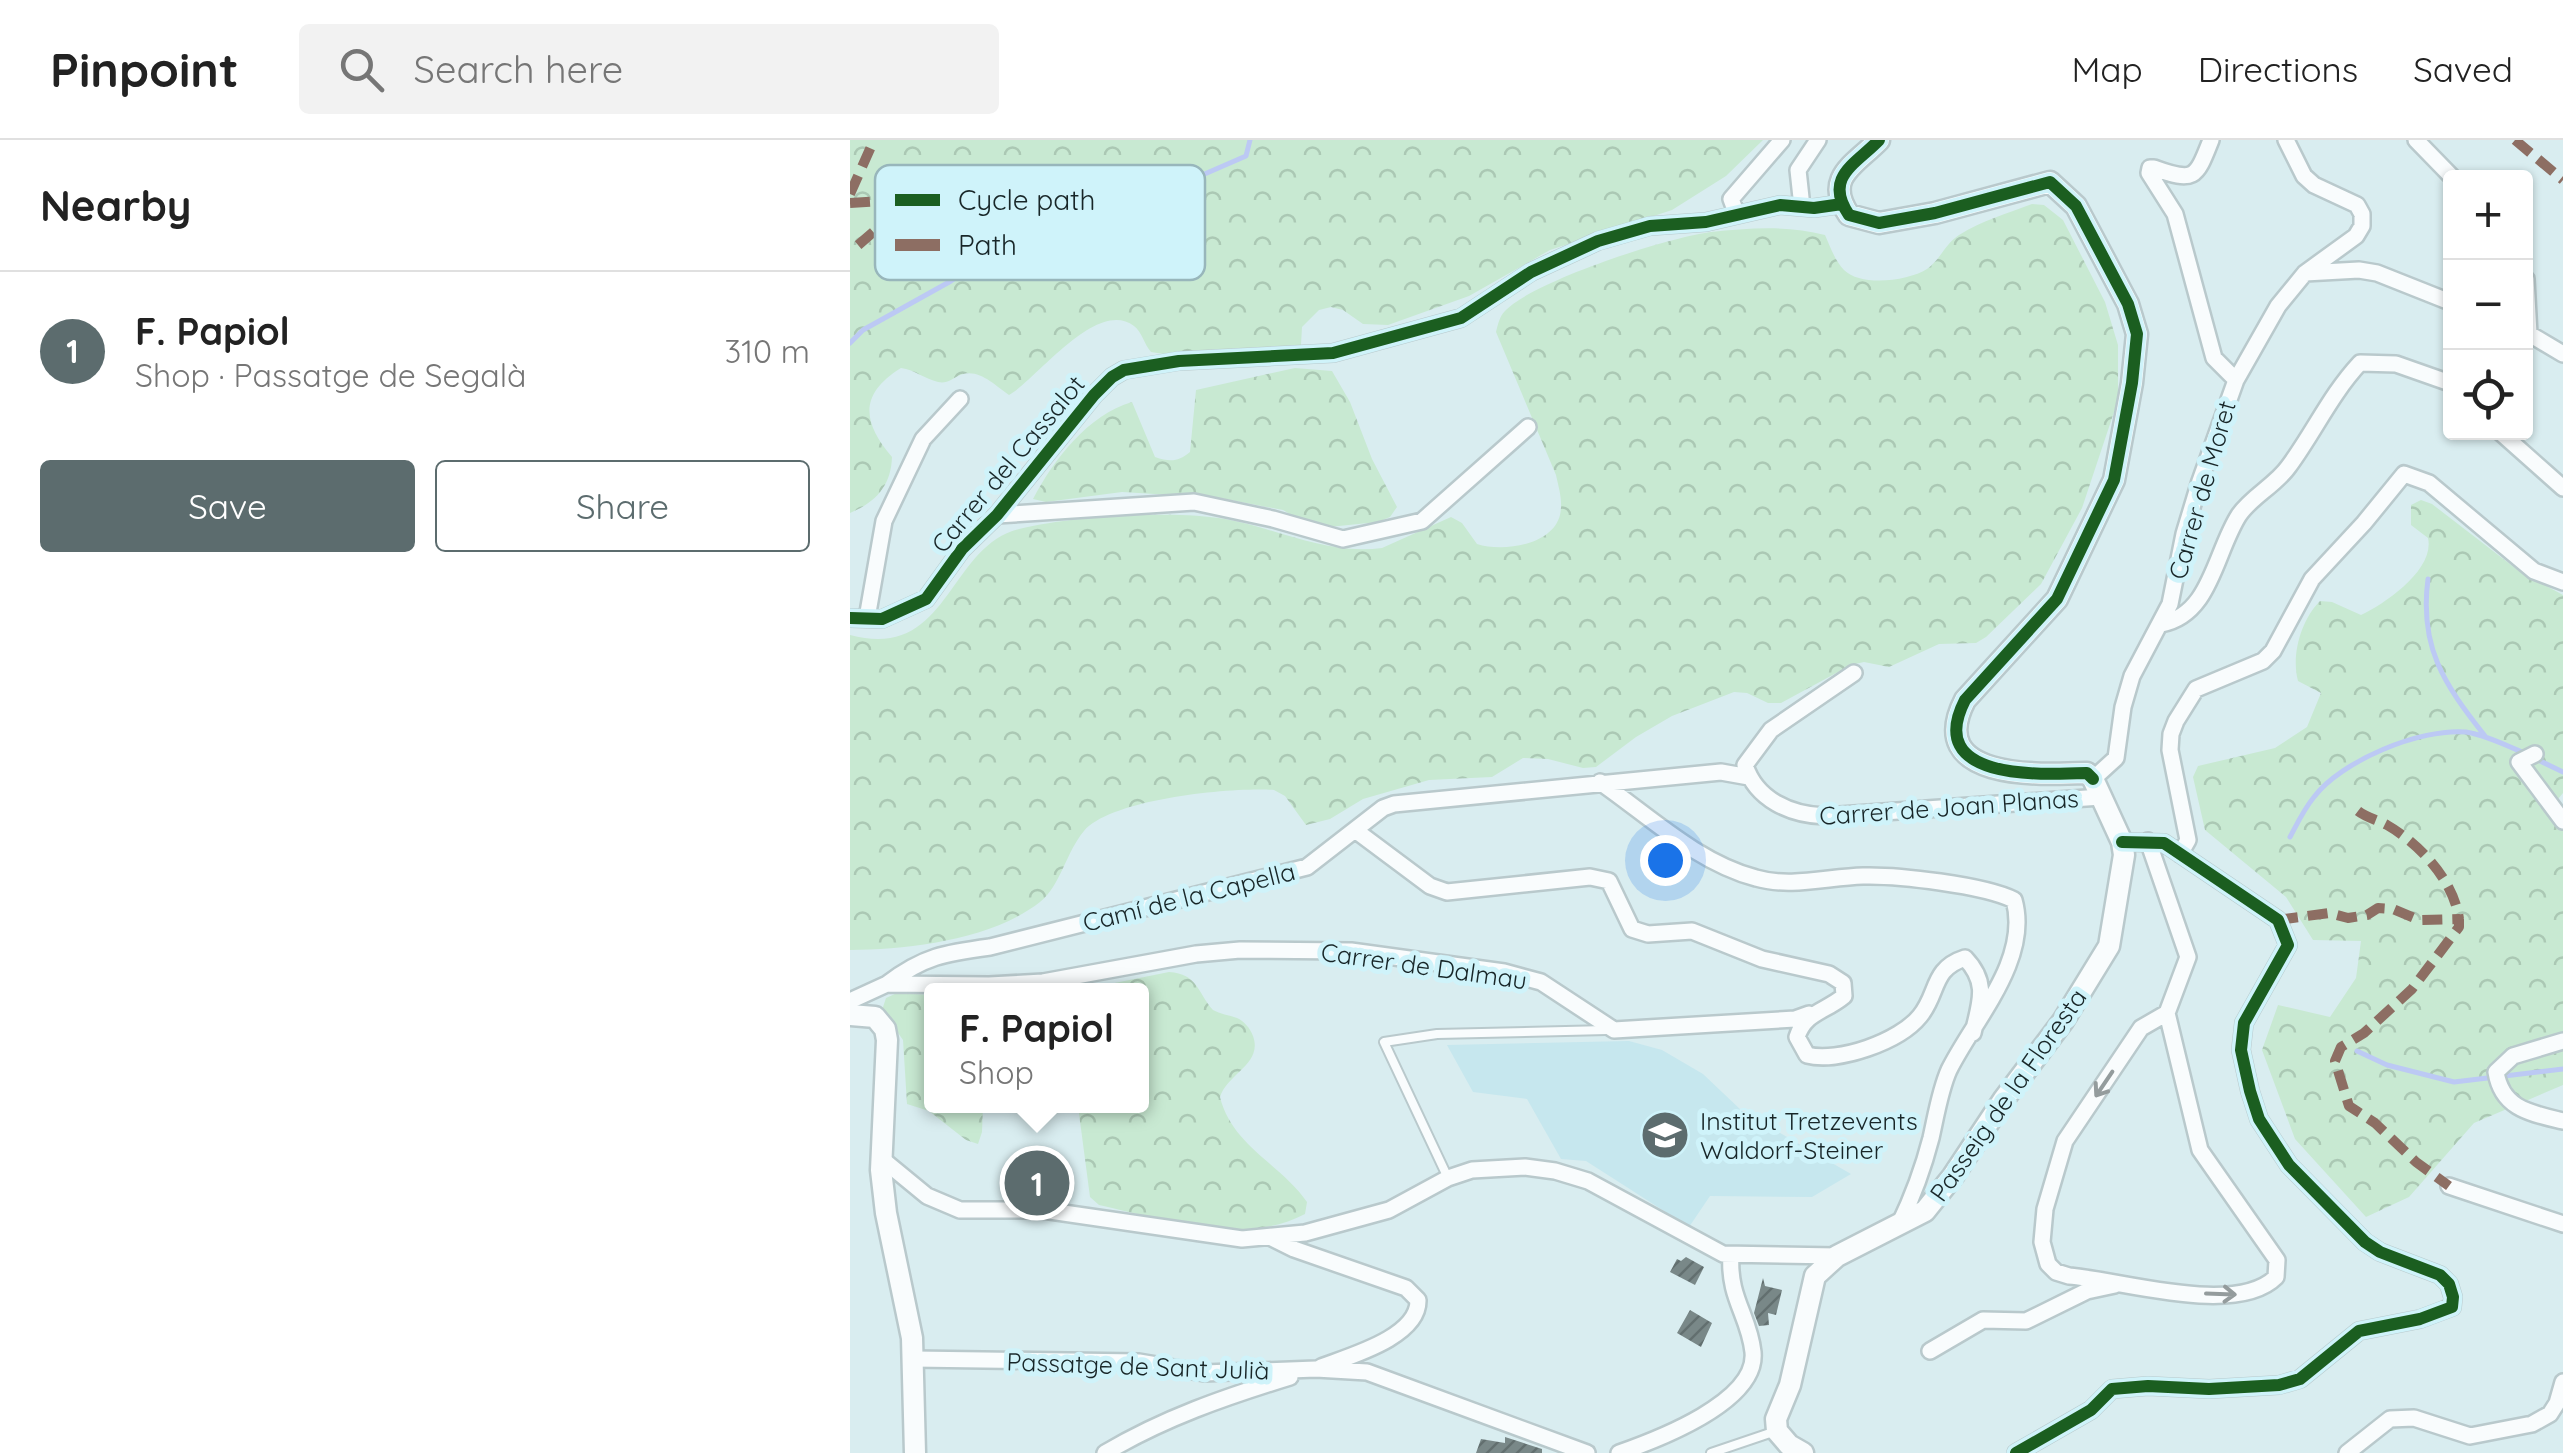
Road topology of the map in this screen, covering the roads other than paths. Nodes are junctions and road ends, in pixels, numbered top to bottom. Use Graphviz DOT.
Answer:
graph roads {
  1 [pos="1782,140"];
  2 [pos="1818,140"];
  3 [pos="1879,140"];
  4 [pos="2211,140"];
  5 [pos="2286,140"];
  6 [pos="2416,140"];
  7 [pos="2445,170"];
  8 [pos="1842,204"];
  9 [pos="1802,207"];
  10 [pos="1737,215"];
  11 [pos="2305,273"];
  12 [pos="2443,299"];
  13 [pos="2533,336"];
  14 [pos="2563,354"];
  15 [pos="2236,380"];
  16 [pos="2443,381"];
  17 [pos="960,399"];
  18 [pos="1528,426"];
  19 [pos="2509,440"];
  20 [pos="2563,488"];
  21 [pos="997,514"];
  22 [pos="2563,582"];
  23 [pos="850,618"];
  24 [pos="868,618"];
  25 [pos="2161,624"];
  26 [pos="1854,673"];
  27 [pos="2535,754"];
  28 [pos="1749,778"];
  29 [pos="1600,782"];
  30 [pos="2097,788"];
  31 [pos="2563,821"];
  32 [pos="1356,830"];
  33 [pos="2148,840"];
  34 [pos="2122,842"];
  35 [pos="2180,854"];
  36 [pos="1030,983"];
  37 [pos="888,984"];
  38 [pos="924,985"];
  39 [pos="850,1000"];
  40 [pos="2167,1013"];
  41 [pos="1810,1014"];
  42 [pos="850,1015"];
  43 [pos="1614,1030"];
  44 [pos="1973,1033"];
  45 [pos="2563,1041"];
  46 [pos="2563,1121"];
  47 [pos="882,1158"];
  48 [pos="1448,1178"];
  49 [pos="2448,1186"];
  50 [pos="2563,1224"];
  51 [pos="1898,1225"];
  52 [pos="1269,1237"];
  53 [pos="1731,1255"];
  54 [pos="1836,1256"];
  55 [pos="2124,1284"];
  56 [pos="1930,1351"];
  57 [pos="914,1359"];
  58 [pos="1316,1369"];
  59 [pos="2563,1382"];
  60 [pos="1778,1431"];
  61 [pos="915,1453"];
  62 [pos="1105,1453"];
  63 [pos="1586,1453"];
  64 [pos="1619,1453"];
  65 [pos="1710,1453"];
  66 [pos="1803,1453"];
  67 [pos="2016,1453"];
  68 [pos="2347,1453"];
  1 -- 10 [label="street"];
  2 -- 9 [label="street"];
  3 -- 8 [label="street"];
  4 -- 15 [label="street, Carrer de Moret"];
  5 -- 11 [label="street"];
  6 -- 7 [label="street"];
  8 -- 9 [label="street, Carrer del Cassalot"];
  8 -- 30 [label="street"];
  9 -- 10 [label="street, Carrer del Cassalot"];
  10 -- 21 [label="street, Carrer del Cassalot"];
  11 -- 12 [label="street"];
  11 -- 15 [label="street"];
  13 -- 14 [label="street"];
  15 -- 25 [label="street, Carrer de Moret"];
  16 -- 25 [label="street"];
  17 -- 24 [label="street"];
  18 -- 21 [label="street"];
  19 -- 20 [label="street"];
  21 -- 24 [label="street, Carrer del Cassalot"];
  22 -- 35 [label="street"];
  23 -- 24 [label="street, Carrer del Cassalot"];
  25 -- 30 [label="street, Carrer de Moret"];
  26 -- 28 [label="street"];
  27 -- 31 [label="street"];
  28 -- 29 [label="street, Camí de la Capella"];
  28 -- 30 [label="street, Carrer de Joan Planas"];
  29 -- 32 [label="street, Camí de la Capella"];
  29 -- 44 [label="street"];
  30 -- 34 [label="street"];
  32 -- 37 [label="street, Camí de la Capella"];
  32 -- 41 [label="street"];
  33 -- 34 [label="street"];
  33 -- 35 [label="street"];
  33 -- 40 [label="street"];
  34 -- 51 [label="street, Passeig de la Floresta"];
  35 -- 67 [label="street"];
  36 -- 43 [label="street, Carrer de Dalmau"];
  37 -- 38 [label="street, Carrer de Dalmau"];
  37 -- 39 [label="street, Carrer de Dalmau"];
  40 -- 55 [label="street, one-way"];
  55 -- 40 [label="street, one-way"];
  41 -- 43 [label="street"];
  41 -- 44 [label="street"];
  42 -- 47 [label="street"];
  43 -- 48 [label="lane"];
  44 -- 51 [label="street"];
  45 -- 46 [label="street"];
  47 -- 52 [label="street"];
  47 -- 57 [label="street"];
  48 -- 52 [label="street"];
  48 -- 53 [label="street"];
  49 -- 50 [label="street"];
  51 -- 54 [label="street, Passeig de la Floresta"];
  52 -- 58 [label="street"];
  53 -- 54 [label="street"];
  53 -- 64 [label="street"];
  54 -- 60 [label="street"];
  55 -- 56 [label="street"];
  57 -- 58 [label="street, Passatge de Sant Julià"];
  57 -- 61 [label="street"];
  58 -- 62 [label="street"];
  58 -- 63 [label="street, Passatge de Sant Julià"];
  59 -- 68 [label="street"];
  60 -- 65 [label="lane"];
  60 -- 66 [label="street"];
}
